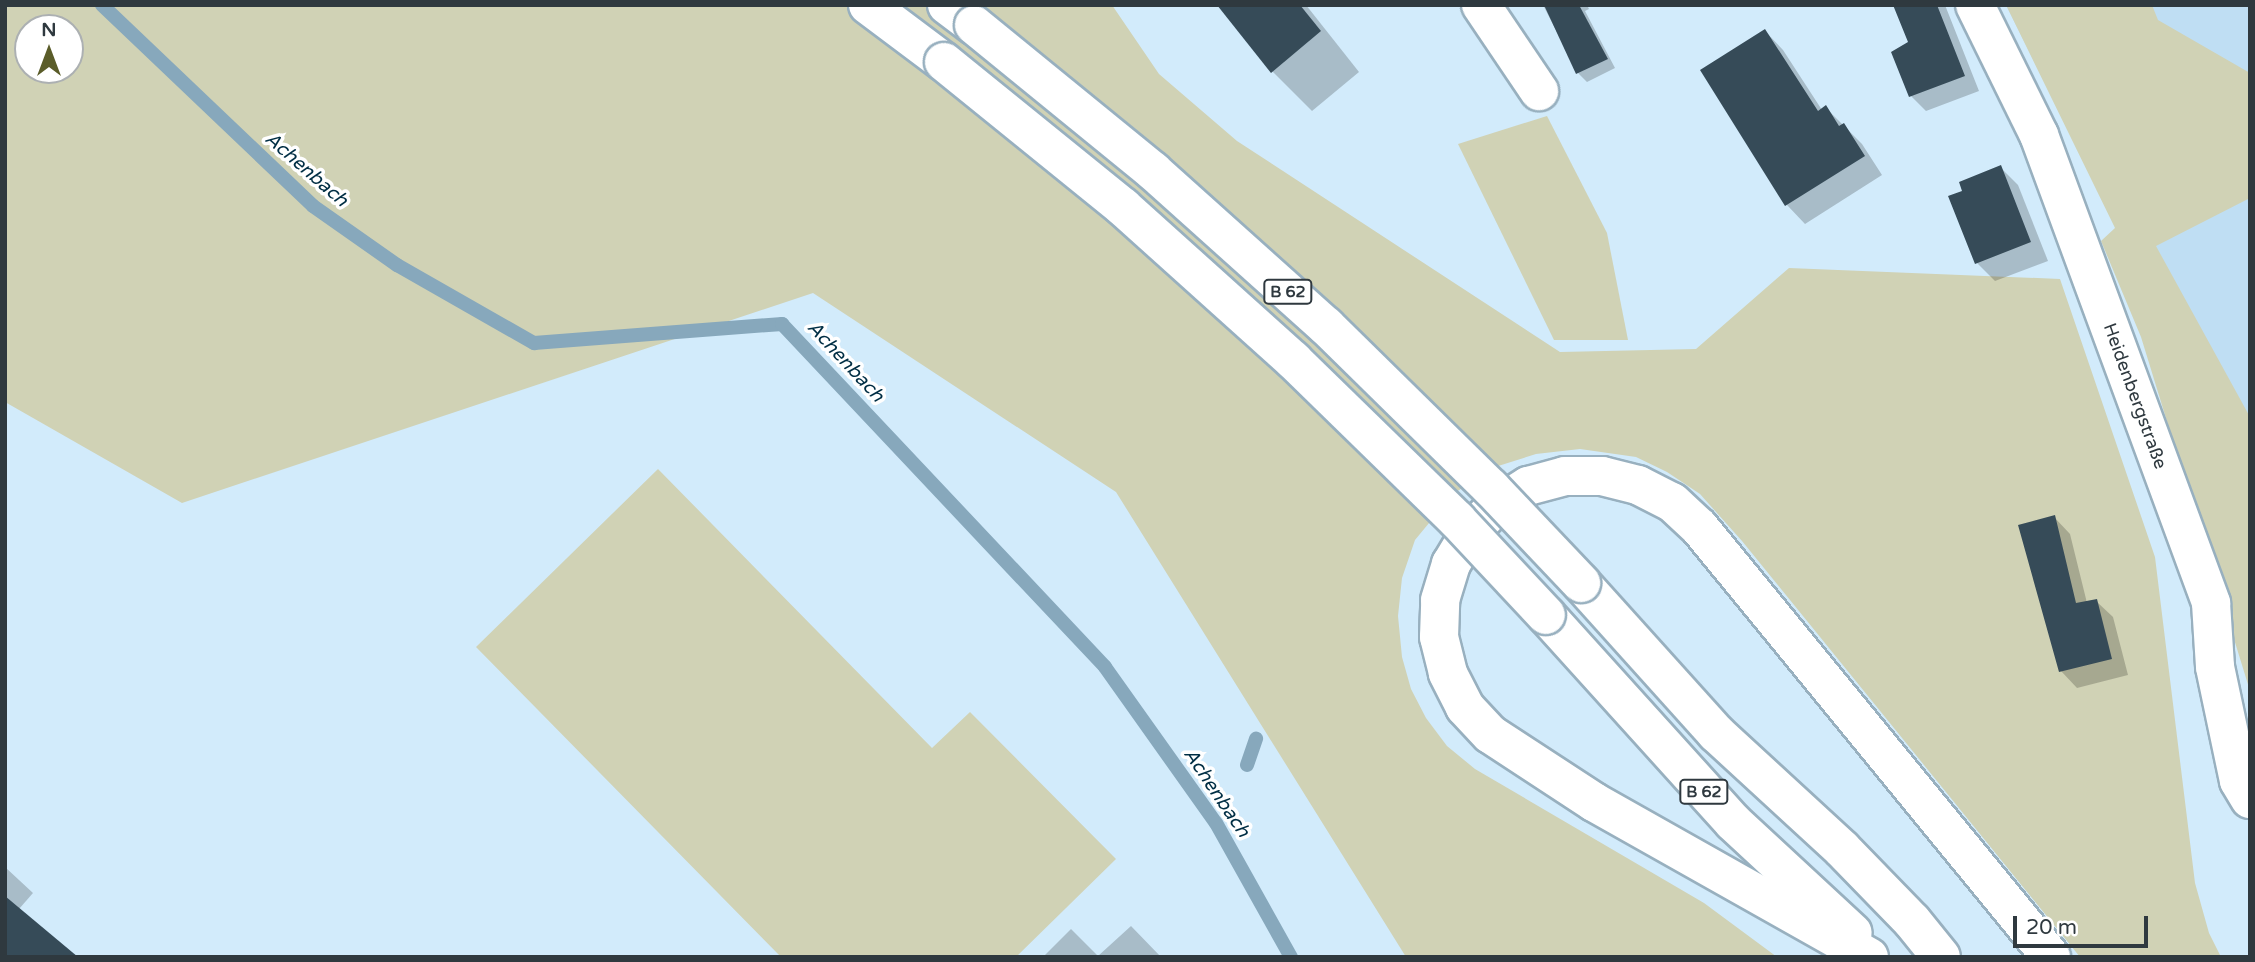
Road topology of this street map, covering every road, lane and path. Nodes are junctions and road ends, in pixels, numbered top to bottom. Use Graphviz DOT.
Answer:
graph roads {
  1 [pos="868,5"];
  2 [pos="947,5"];
  3 [pos="1481,5"];
  4 [pos="1975,5"];
  5 [pos="1539,91"];
  6 [pos="2250,799"];
  7 [pos="1868,957"];
  8 [pos="1875,957"];
  9 [pos="1941,957"];
  10 [pos="2051,957"];
  1 -- 8 [label="main road, B 62, bridge"];
  2 -- 9 [label="main road, B 62, bridge"];
  3 -- 5 [label="main road"];
  4 -- 6 [label="main road, Heidenbergstraße"];
  7 -- 10 [label="main road"];
}
